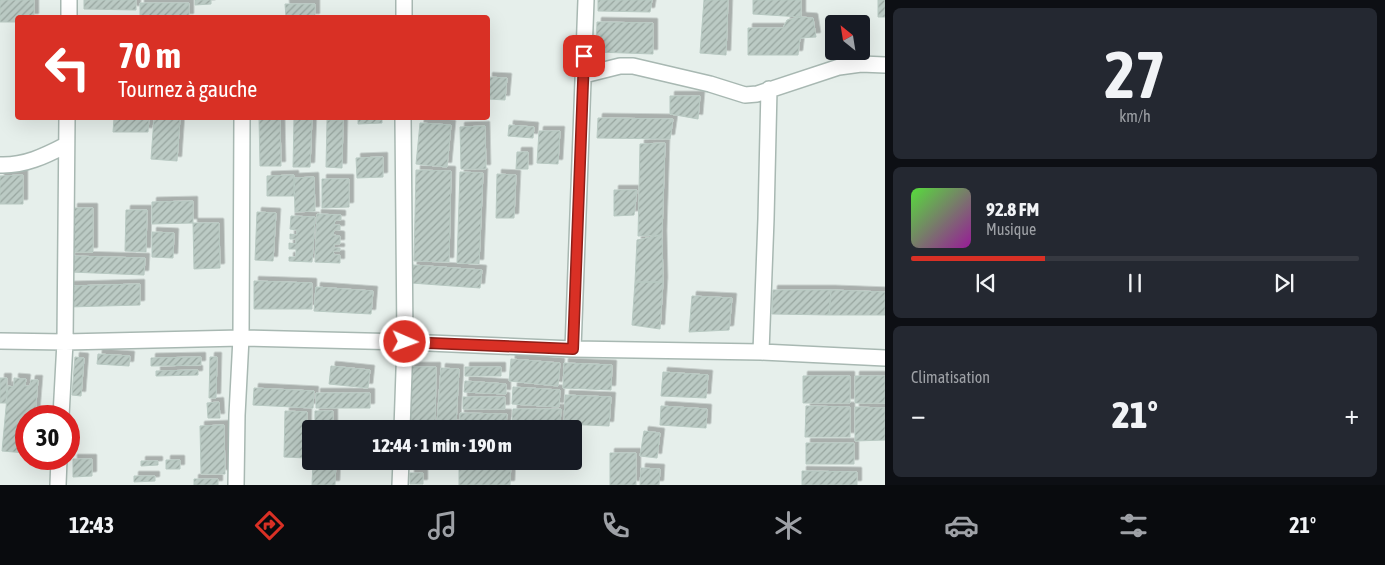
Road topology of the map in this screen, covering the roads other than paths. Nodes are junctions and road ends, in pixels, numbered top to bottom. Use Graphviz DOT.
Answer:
graph roads {
  1 [pos="69,0"];
  2 [pos="404,0"];
  3 [pos="586,0"];
  4 [pos="69,15"];
  5 [pos="404,15"];
  6 [pos="885,65"];
  7 [pos="584,75"];
  8 [pos="769,89"];
  9 [pos="67,120"];
  10 [pos="242,120"];
  11 [pos="403,120"];
  12 [pos="66,145"];
  13 [pos="0,165"];
  14 [pos="241,338"];
  15 [pos="0,341"];
  16 [pos="65,342"];
  17 [pos="405,342"];
  18 [pos="573,349"];
  19 [pos="761,352"];
  20 [pos="885,358"];
  21 [pos="62,405"];
  22 [pos="402,420"];
  23 [pos="59,470"];
  24 [pos="401,470"];
  25 [pos="58,485"];
  26 [pos="236,485"];
  27 [pos="400,485"];
  1 -- 4 [label="street"];
  2 -- 5 [label="street"];
  3 -- 7 [label="street"];
  6 -- 8 [label="street"];
  7 -- 8 [label="street"];
  7 -- 18 [label="street"];
  8 -- 19 [label="street"];
  9 -- 12 [label="street"];
  10 -- 14 [label="street"];
  11 -- 17 [label="street"];
  12 -- 13 [label="street"];
  12 -- 16 [label="street"];
  14 -- 16 [label="street"];
  14 -- 17 [label="street"];
  14 -- 26 [label="street"];
  15 -- 16 [label="street"];
  16 -- 21 [label="street"];
  17 -- 18 [label="street"];
  17 -- 22 [label="street"];
  18 -- 19 [label="street"];
  19 -- 20 [label="street"];
  23 -- 25 [label="street"];
  24 -- 27 [label="street"];
}
